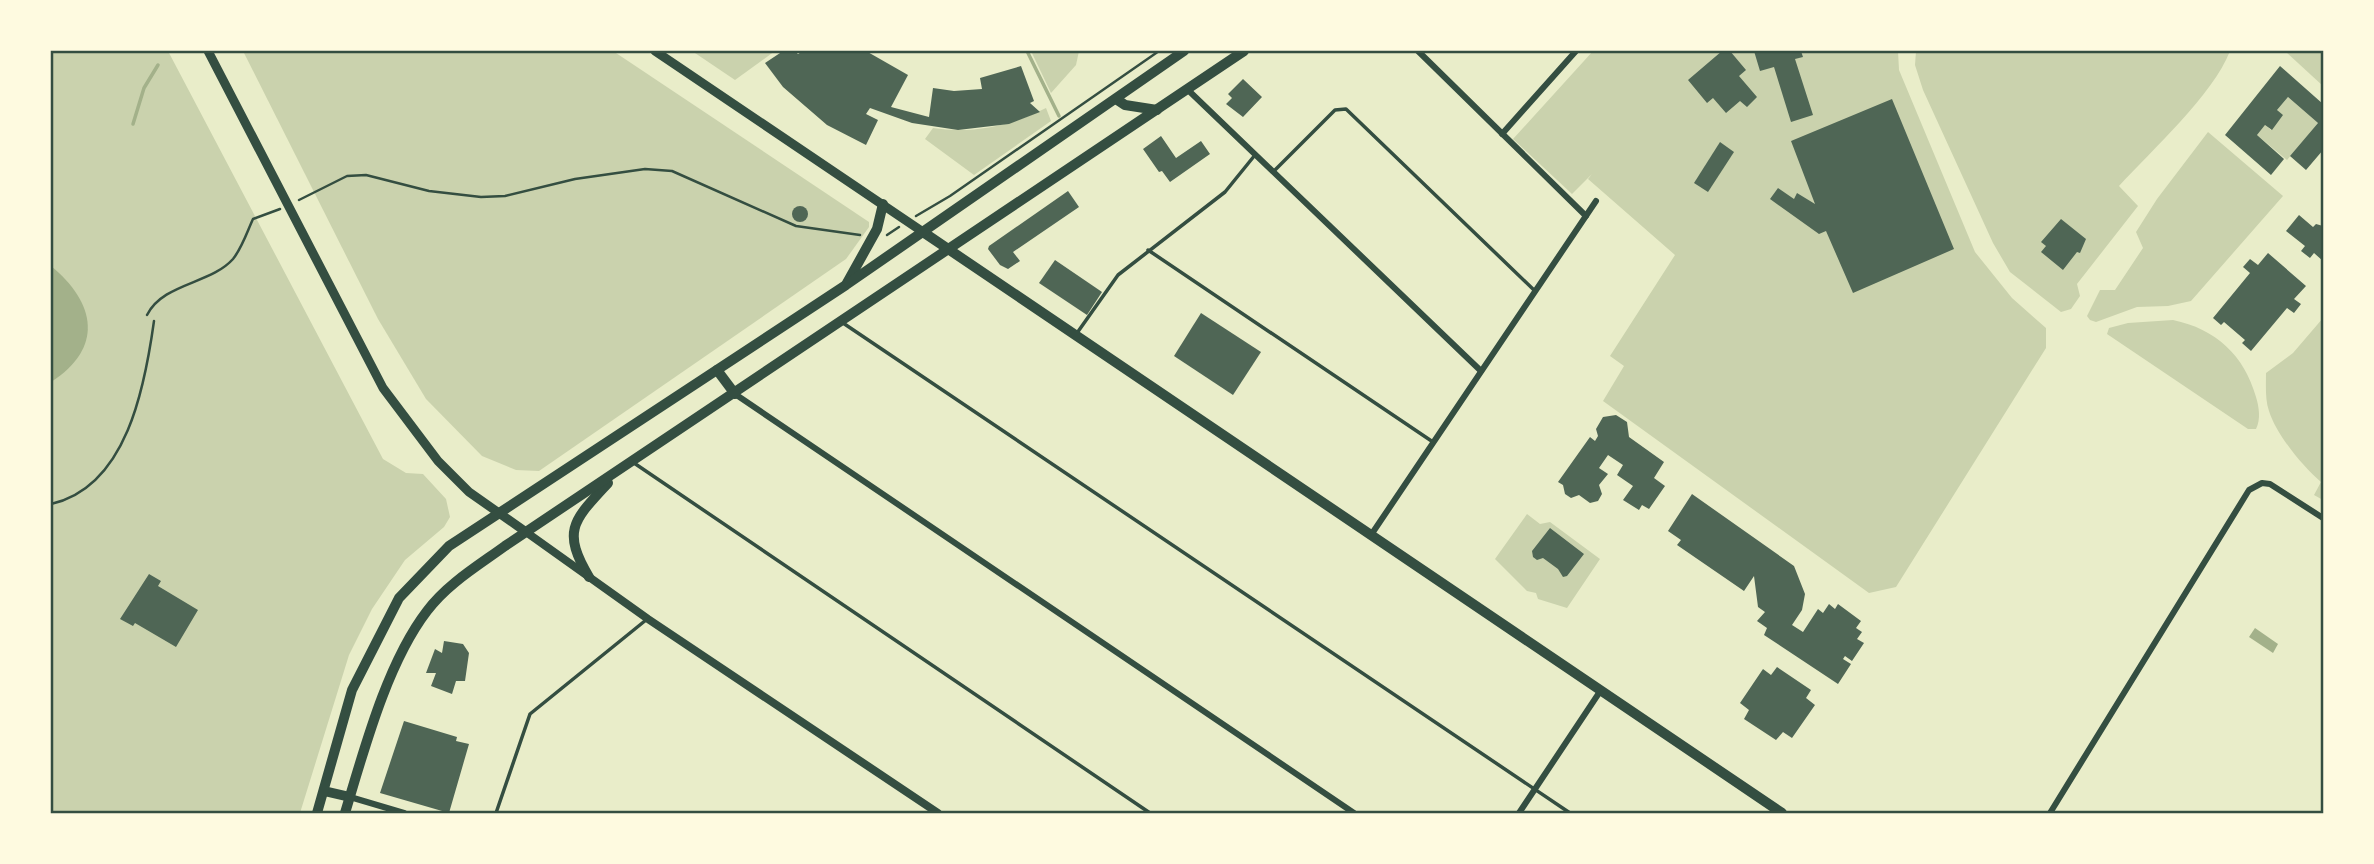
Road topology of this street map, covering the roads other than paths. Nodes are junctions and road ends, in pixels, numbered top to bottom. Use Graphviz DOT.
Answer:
graph roads {
  1 [pos="208,51"];
  2 [pos="654,51"];
  3 [pos="1184,51"];
  4 [pos="1244,51"];
  5 [pos="1418,51"];
  6 [pos="1576,51"];
  7 [pos="1188,90"];
  8 [pos="1116,99"];
  9 [pos="1157,110"];
  10 [pos="1502,134"];
  11 [pos="1255,155"];
  12 [pos="1272,172"];
  13 [pos="1596,201"];
  14 [pos="883,204"];
  15 [pos="1586,216"];
  16 [pos="923,232"];
  17 [pos="949,249"];
  18 [pos="1148,250"];
  19 [pos="846,285"];
  20 [pos="1535,291"];
  21 [pos="841,322"];
  22 [pos="1076,335"];
  23 [pos="717,370"];
  24 [pos="1481,372"];
  25 [pos="735,394"];
  26 [pos="1433,442"];
  27 [pos="633,462"];
  28 [pos="619,471"];
  29 [pos="499,513"];
  30 [pos="2323,518"];
  31 [pos="526,532"];
  32 [pos="1371,535"];
  33 [pos="589,577"];
  34 [pos="648,619"];
  35 [pos="1601,690"];
  36 [pos="1535,789"];
  37 [pos="324,792"];
  38 [pos="350,797"];
  39 [pos="317,813"];
  40 [pos="345,813"];
  41 [pos="404,813"];
  42 [pos="496,813"];
  43 [pos="938,813"];
  44 [pos="1150,813"];
  45 [pos="1354,813"];
  46 [pos="1519,813"];
  47 [pos="1570,813"];
  48 [pos="1782,813"];
  49 [pos="2050,813"];
  1 -- 29 [label="main road"];
  2 -- 14 [label="main road"];
  3 -- 8 [label="main road"];
  4 -- 7 [label="main road"];
  5 -- 10 [label="street"];
  6 -- 10 [label="street"];
  7 -- 9 [label="main road"];
  7 -- 11 [label="street"];
  8 -- 9 [label="main road"];
  8 -- 16 [label="main road"];
  9 -- 17 [label="main road"];
  10 -- 15 [label="street"];
  11 -- 12 [label="street"];
  11 -- 18 [label="lane"];
  12 -- 20 [label="lane"];
  12 -- 24 [label="street"];
  13 -- 15 [label="street"];
  14 -- 16 [label="main road"];
  14 -- 19 [label="main road"];
  15 -- 20 [label="street"];
  16 -- 17 [label="main road"];
  16 -- 19 [label="main road"];
  17 -- 21 [label="main road"];
  17 -- 22 [label="main road"];
  18 -- 22 [label="lane"];
  18 -- 26 [label="lane"];
  19 -- 23 [label="main road"];
  20 -- 24 [label="street"];
  21 -- 25 [label="main road"];
  21 -- 36 [label="lane"];
  22 -- 32 [label="main road"];
  23 -- 25 [label="main road"];
  23 -- 29 [label="main road"];
  24 -- 26 [label="street"];
  25 -- 27 [label="main road"];
  25 -- 45 [label="street"];
  26 -- 32 [label="street"];
  27 -- 28 [label="main road"];
  27 -- 44 [label="lane"];
  28 -- 31 [label="main road"];
  28 -- 33 [label="main road"];
  29 -- 31 [label="main road"];
  29 -- 37 [label="main road"];
  30 -- 49 [label="street"];
  31 -- 33 [label="street"];
  31 -- 38 [label="main road"];
  32 -- 35 [label="main road"];
  33 -- 34 [label="street"];
  34 -- 42 [label="lane"];
  34 -- 43 [label="street"];
  35 -- 36 [label="street"];
  35 -- 48 [label="main road"];
  36 -- 46 [label="street"];
  36 -- 47 [label="lane"];
  37 -- 38 [label="main road"];
  37 -- 39 [label="main road"];
  38 -- 40 [label="main road"];
  38 -- 41 [label="street"];
}
